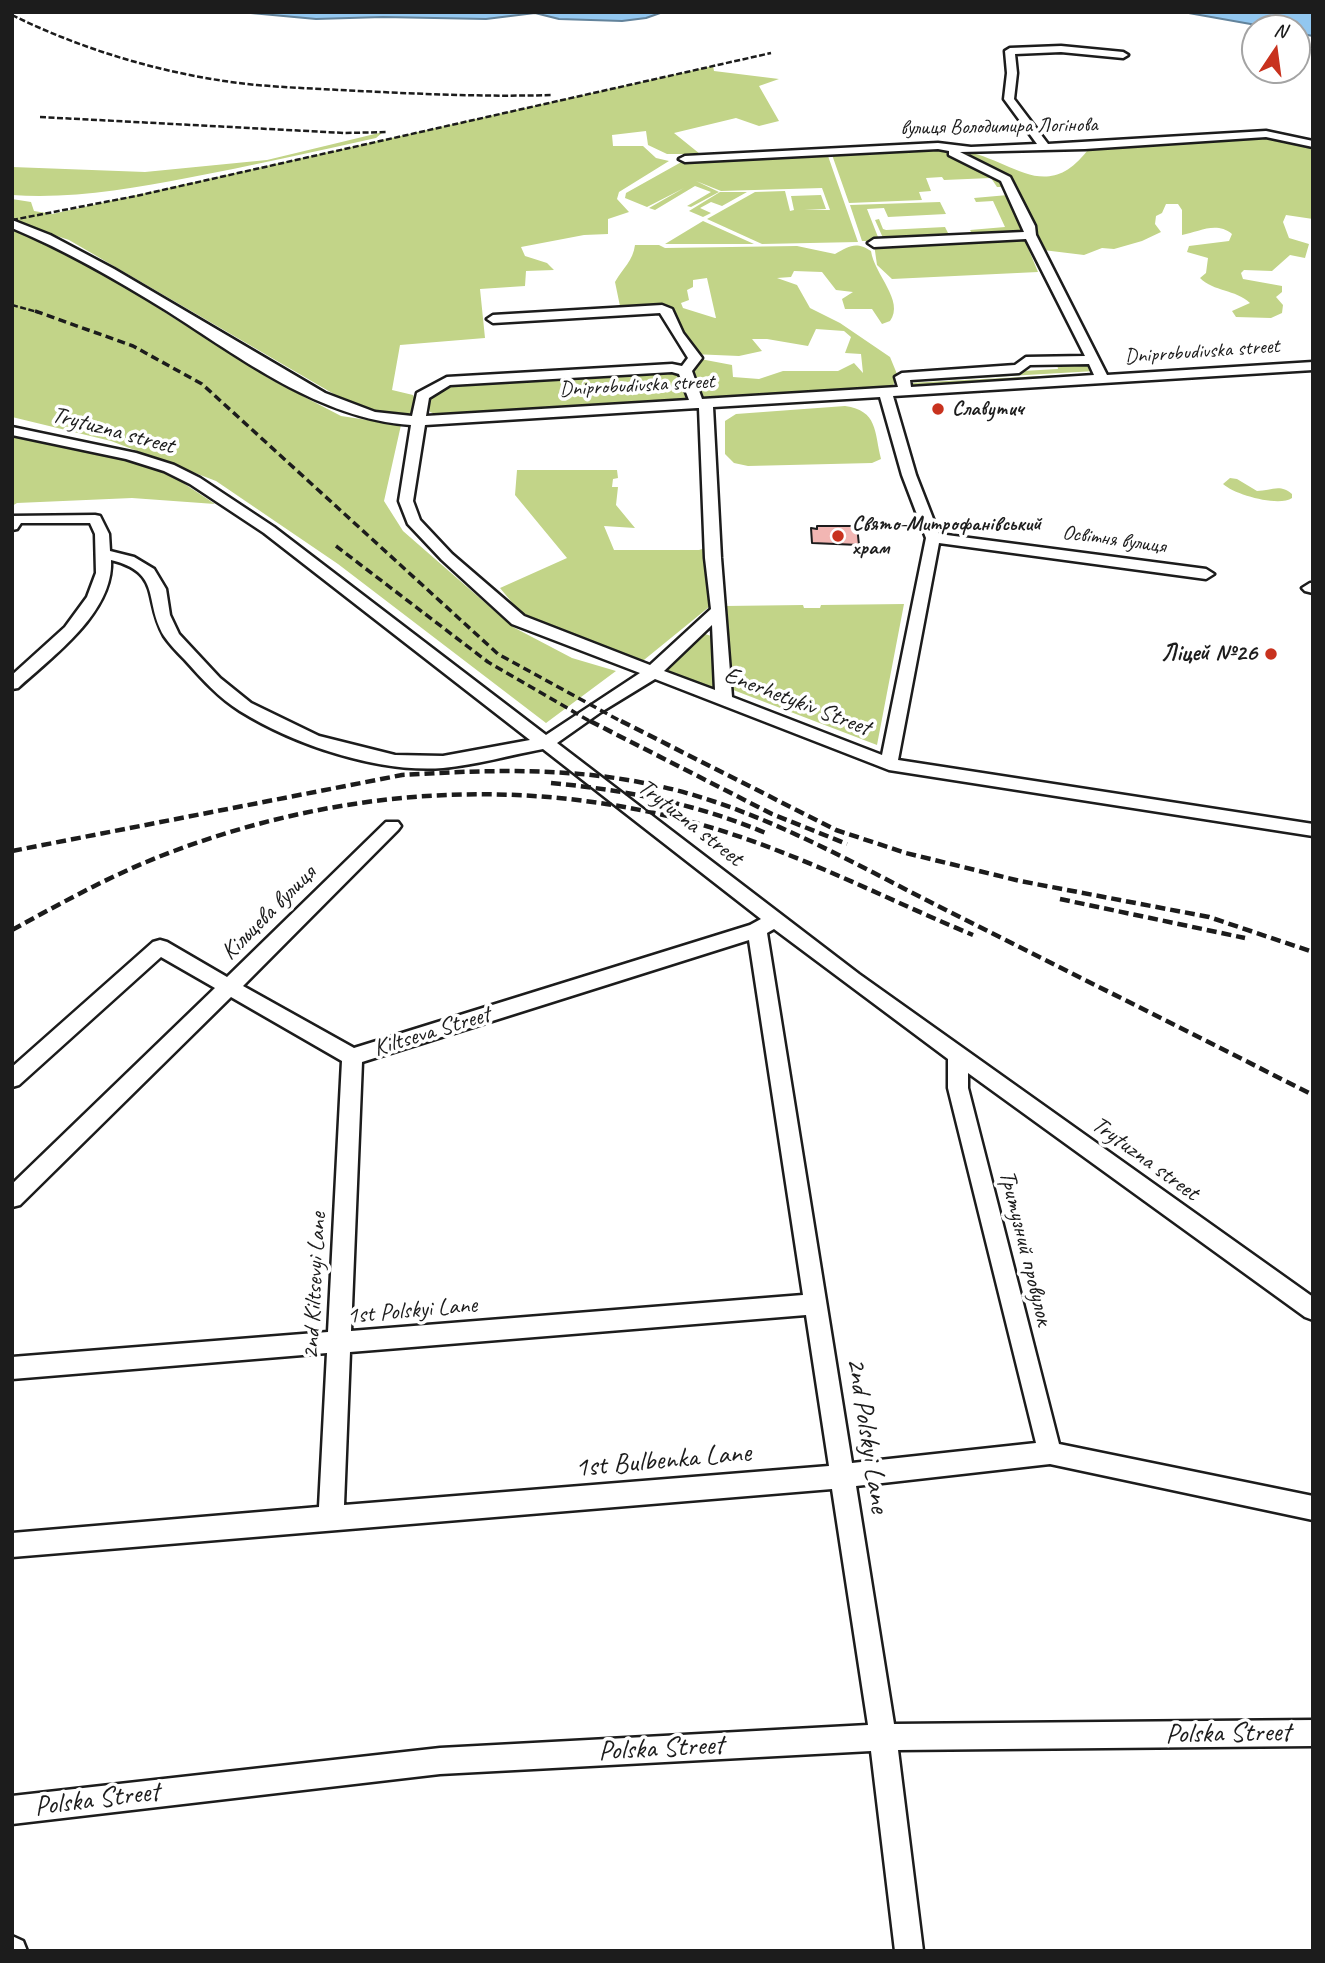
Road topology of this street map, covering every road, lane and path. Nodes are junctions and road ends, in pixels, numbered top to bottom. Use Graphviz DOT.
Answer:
graph roads {
  1 [pos="1123,55"];
  2 [pos="1313,144"];
  3 [pos="938,146"];
  4 [pos="1044,146"];
  5 [pos="685,159"];
  6 [pos="12,224"];
  7 [pos="1030,235"];
  8 [pos="874,243"];
  9 [pos="493,319"];
  10 [pos="1095,360"];
  11 [pos="1313,366"];
  12 [pos="685,371"];
  13 [pos="1103,379"];
  14 [pos="906,391"];
  15 [pos="885,392"];
  16 [pos="701,403"];
  17 [pos="418,421"];
  18 [pos="12,431"];
  19 [pos="12,526"];
  20 [pos="933,538"];
  21 [pos="101,553"];
  22 [pos="149,572"];
  23 [pos="104,573"];
  24 [pos="1206,573"];
  25 [pos="719,610"];
  26 [pos="651,674"];
  27 [pos="12,684"];
  28 [pos="724,699"];
  29 [pos="546,743"];
  30 [pos="889,764"];
  31 [pos="392,826"];
  32 [pos="1313,830"];
  33 [pos="765,925"];
  34 [pos="229,987"];
  35 [pos="958,1056"];
  36 [pos="352,1057"];
  37 [pos="12,1079"];
  38 [pos="12,1198"];
  39 [pos="816,1304"];
  40 [pos="1313,1310"];
  41 [pos="339,1343"];
  42 [pos="12,1368"];
  43 [pos="1050,1453"];
  44 [pos="843,1476"];
  45 [pos="1313,1508"];
  46 [pos="331,1517"];
  47 [pos="12,1545"];
  48 [pos="1313,1733"];
  49 [pos="883,1737"];
  50 [pos="12,1810"];
  51 [pos="909,1951"];
  1 -- 4 [label="street"];
  2 -- 4 [label="street, вулиця Володимира Логінова"];
  3 -- 4 [label="street, вулиця Володимира Логінова"];
  3 -- 5 [label="street, вулиця Володимира Логінова"];
  3 -- 7 [label="street"];
  6 -- 17 [label="street, Dniprobudivska street"];
  7 -- 8 [label="street"];
  7 -- 10 [label="street"];
  9 -- 12 [label="street"];
  10 -- 13 [label="street"];
  10 -- 14 [label="street"];
  11 -- 13 [label="street, Dniprobudivska street"];
  12 -- 16 [label="street"];
  12 -- 17 [label="street, Enerhetykiv Street"];
  13 -- 14 [label="street, Dniprobudivska street"];
  14 -- 15 [label="street, Dniprobudivska street"];
  15 -- 16 [label="street, Dniprobudivska street"];
  15 -- 20 [label="street"];
  16 -- 17 [label="street, Dniprobudivska street"];
  16 -- 25 [label="street"];
  17 -- 26 [label="street, Enerhetykiv Street"];
  18 -- 29 [label="street, Trytuzna street"];
  19 -- 21 [label="street"];
  20 -- 24 [label="street, Освітня вулиця"];
  20 -- 30 [label="street"];
  21 -- 22 [label="street"];
  21 -- 23 [label="street"];
  22 -- 23 [label="street"];
  22 -- 29 [label="street"];
  23 -- 27 [label="street"];
  25 -- 26 [label="street"];
  25 -- 28 [label="street"];
  26 -- 28 [label="street, Enerhetykiv Street"];
  26 -- 29 [label="street"];
  28 -- 30 [label="street, Enerhetykiv Street"];
  29 -- 33 [label="street, Trytuzna street"];
  30 -- 32 [label="street, Enerhetykiv Street"];
  31 -- 34 [label="street, Кільцева вулиця"];
  33 -- 35 [label="street, Trytuzna street"];
  33 -- 36 [label="street, Kiltseva Street"];
  33 -- 39 [label="street, 2nd Polskyi Lane"];
  34 -- 36 [label="street, Kiltseva Street"];
  34 -- 37 [label="street, Кільцева вулиця"];
  34 -- 38 [label="street"];
  35 -- 40 [label="street, Trytuzna street"];
  35 -- 43 [label="street, Тритузний провулок"];
  36 -- 41 [label="street, 2nd Kiltsevyi Lane"];
  39 -- 41 [label="street, 1st Polskyi Lane"];
  39 -- 44 [label="street, 2nd Polskyi Lane"];
  41 -- 42 [label="street, 1st Polskyi Lane"];
  41 -- 46 [label="street, 2nd Kiltsevyi Lane"];
  43 -- 44 [label="street, 1st Bulbenka Lane"];
  43 -- 45 [label="street, 1st Bulbenka Lane"];
  44 -- 46 [label="street, 1st Bulbenka Lane"];
  44 -- 49 [label="street, 2nd Polskyi Lane"];
  46 -- 47 [label="street, 1st Bulbenka Lane"];
  48 -- 49 [label="street, Polska Street"];
  49 -- 50 [label="street, Polska Street"];
  49 -- 51 [label="street, 2nd Polskyi Lane"];
}
